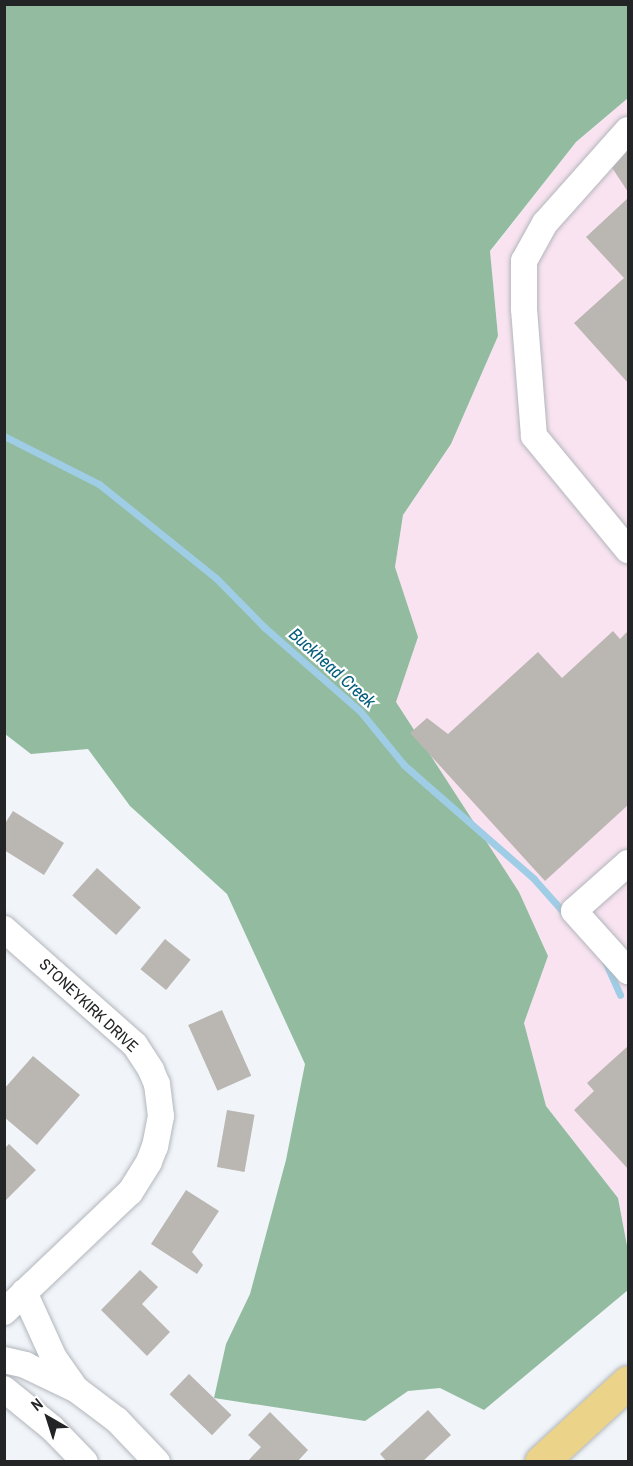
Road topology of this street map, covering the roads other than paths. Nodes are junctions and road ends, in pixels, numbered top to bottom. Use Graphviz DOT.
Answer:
graph roads {
  1 [pos="628,130"];
  2 [pos="628,550"];
  3 [pos="628,863"];
  4 [pos="4,929"];
  5 [pos="628,971"];
  6 [pos="24,1292"];
  7 [pos="4,1312"];
  8 [pos="4,1360"];
  9 [pos="628,1382"];
  10 [pos="4,1389"];
  11 [pos="77,1390"];
  12 [pos="85,1461"];
  13 [pos="157,1461"];
  14 [pos="541,1461"];
  1 -- 2 [label="street"];
  3 -- 5 [label="street"];
  4 -- 6 [label="street, STONEYKIRK DRIVE"];
  6 -- 7 [label="street, STONEYKIRK DRIVE"];
  6 -- 11 [label="street"];
  8 -- 11 [label="street"];
  9 -- 14 [label="highway"];
  10 -- 12 [label="street"];
  11 -- 13 [label="street"];
}
